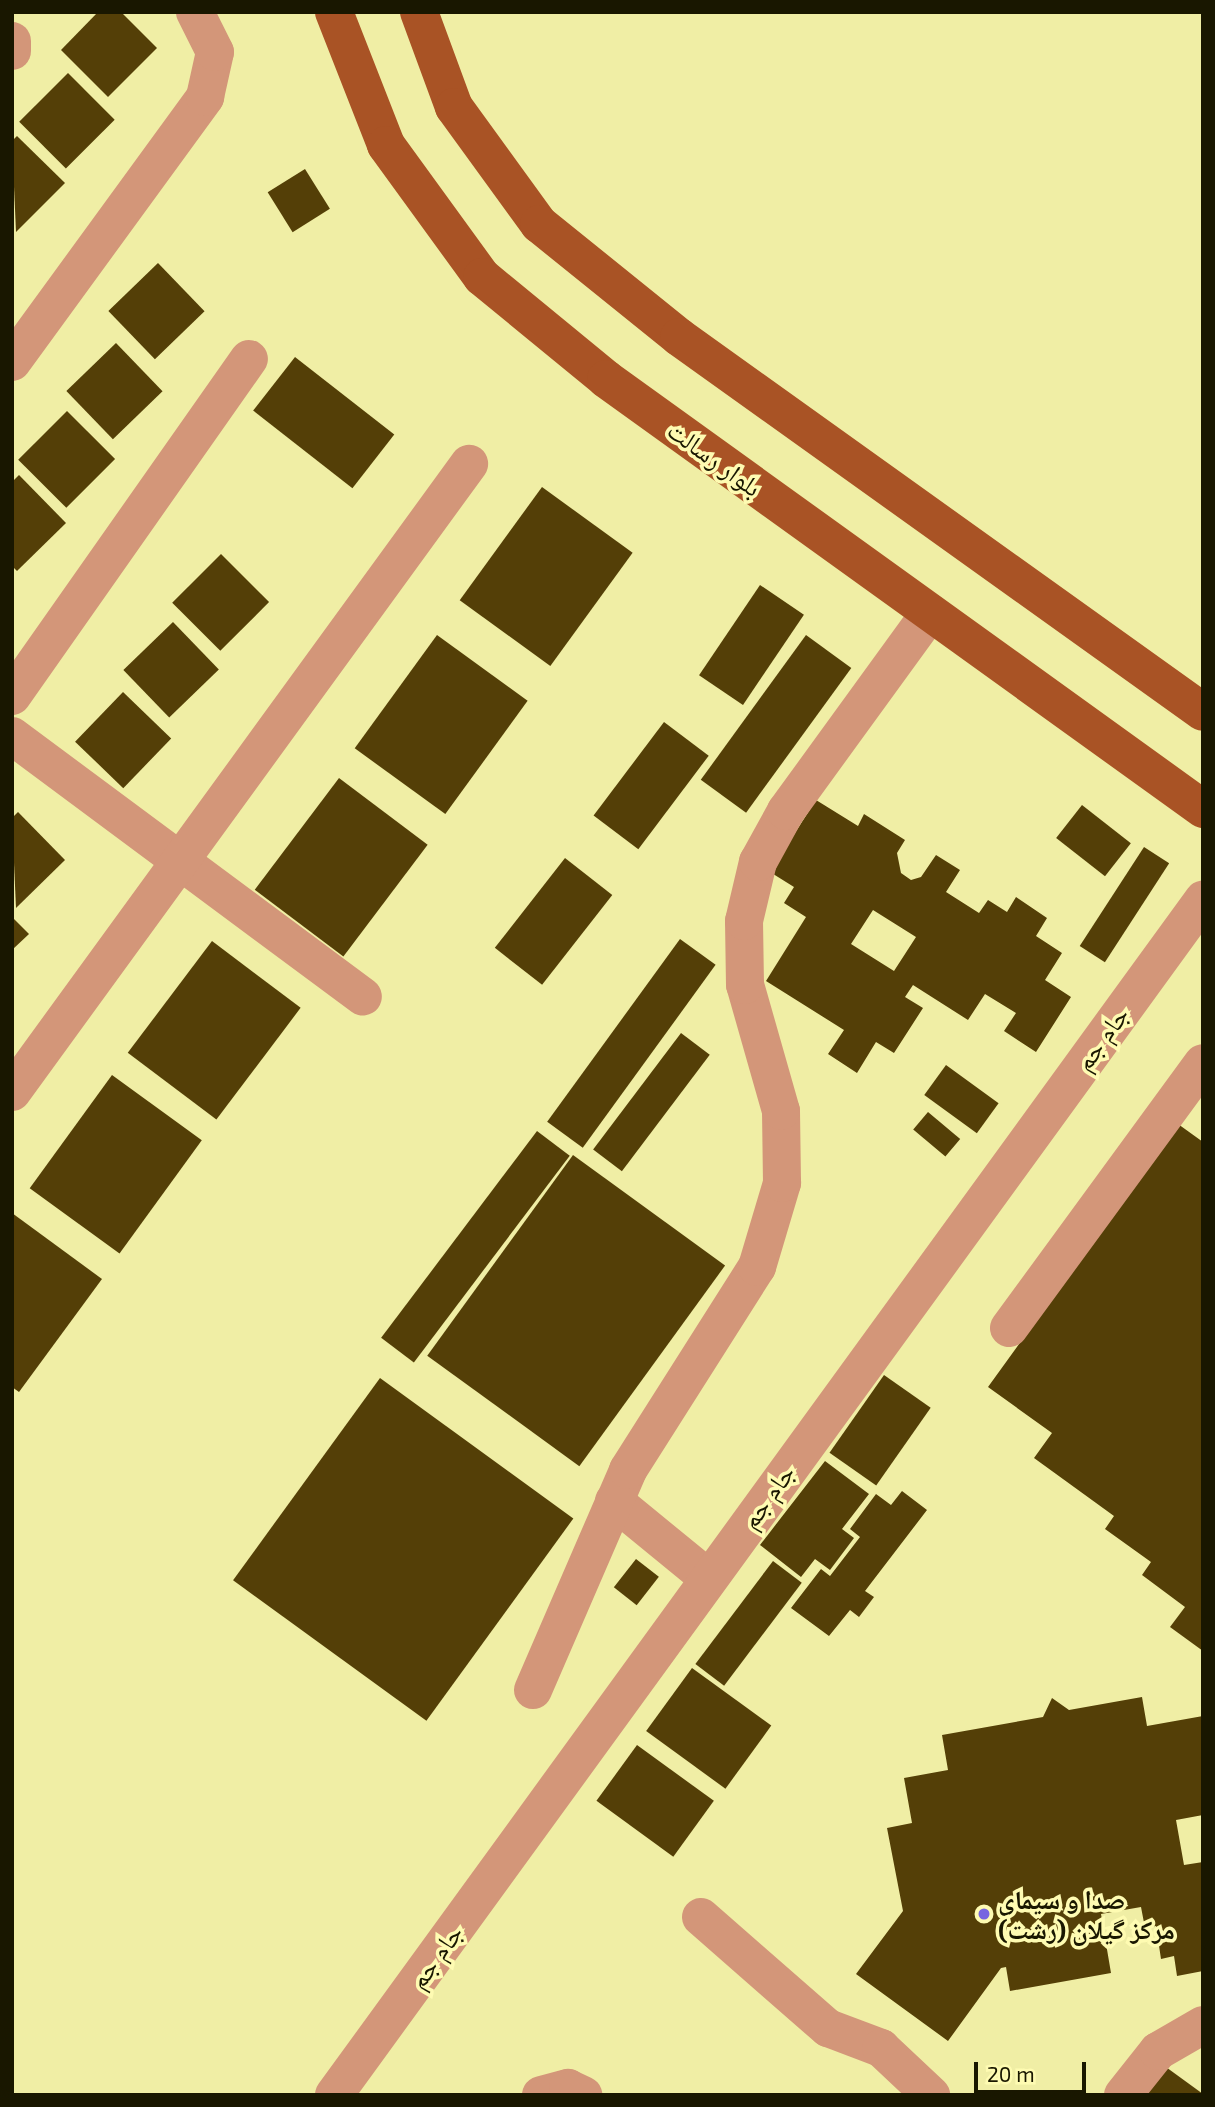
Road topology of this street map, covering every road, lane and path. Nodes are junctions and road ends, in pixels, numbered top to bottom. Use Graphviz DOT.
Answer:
graph roads {
  1 [pos="195,12"];
  2 [pos="334,12"];
  3 [pos="419,12"];
  4 [pos="12,41"];
  5 [pos="12,51"];
  6 [pos="249,359"];
  7 [pos="12,362"];
  8 [pos="469,464"];
  9 [pos="930,613"];
  10 [pos="12,696"];
  11 [pos="1203,712"];
  12 [pos="12,736"];
  13 [pos="1203,809"];
  14 [pos="181,864"];
  15 [pos="1203,900"];
  16 [pos="363,997"];
  17 [pos="1203,1063"];
  18 [pos="12,1092"];
  19 [pos="1009,1328"];
  20 [pos="614,1501"];
  21 [pos="708,1578"];
  22 [pos="533,1690"];
  23 [pos="701,1917"];
  24 [pos="1203,2025"];
  25 [pos="334,2095"];
  26 [pos="541,2095"];
  27 [pos="583,2095"];
  28 [pos="931,2095"];
  29 [pos="1124,2095"];
  1 -- 7 [label="street"];
  2 -- 9 [label="main road, بلوار رسالت"];
  3 -- 11 [label="main road"];
  4 -- 5 [label="street"];
  6 -- 10 [label="street"];
  8 -- 14 [label="street"];
  9 -- 13 [label="main road, بلوار رسالت"];
  9 -- 20 [label="street"];
  12 -- 14 [label="street"];
  14 -- 16 [label="street"];
  14 -- 18 [label="street"];
  15 -- 21 [label="street, جام جم"];
  17 -- 19 [label="street"];
  20 -- 21 [label="street"];
  20 -- 22 [label="street"];
  21 -- 25 [label="street, جام جم"];
  23 -- 28 [label="street"];
  24 -- 29 [label="street"];
  26 -- 27 [label="street"];
}
